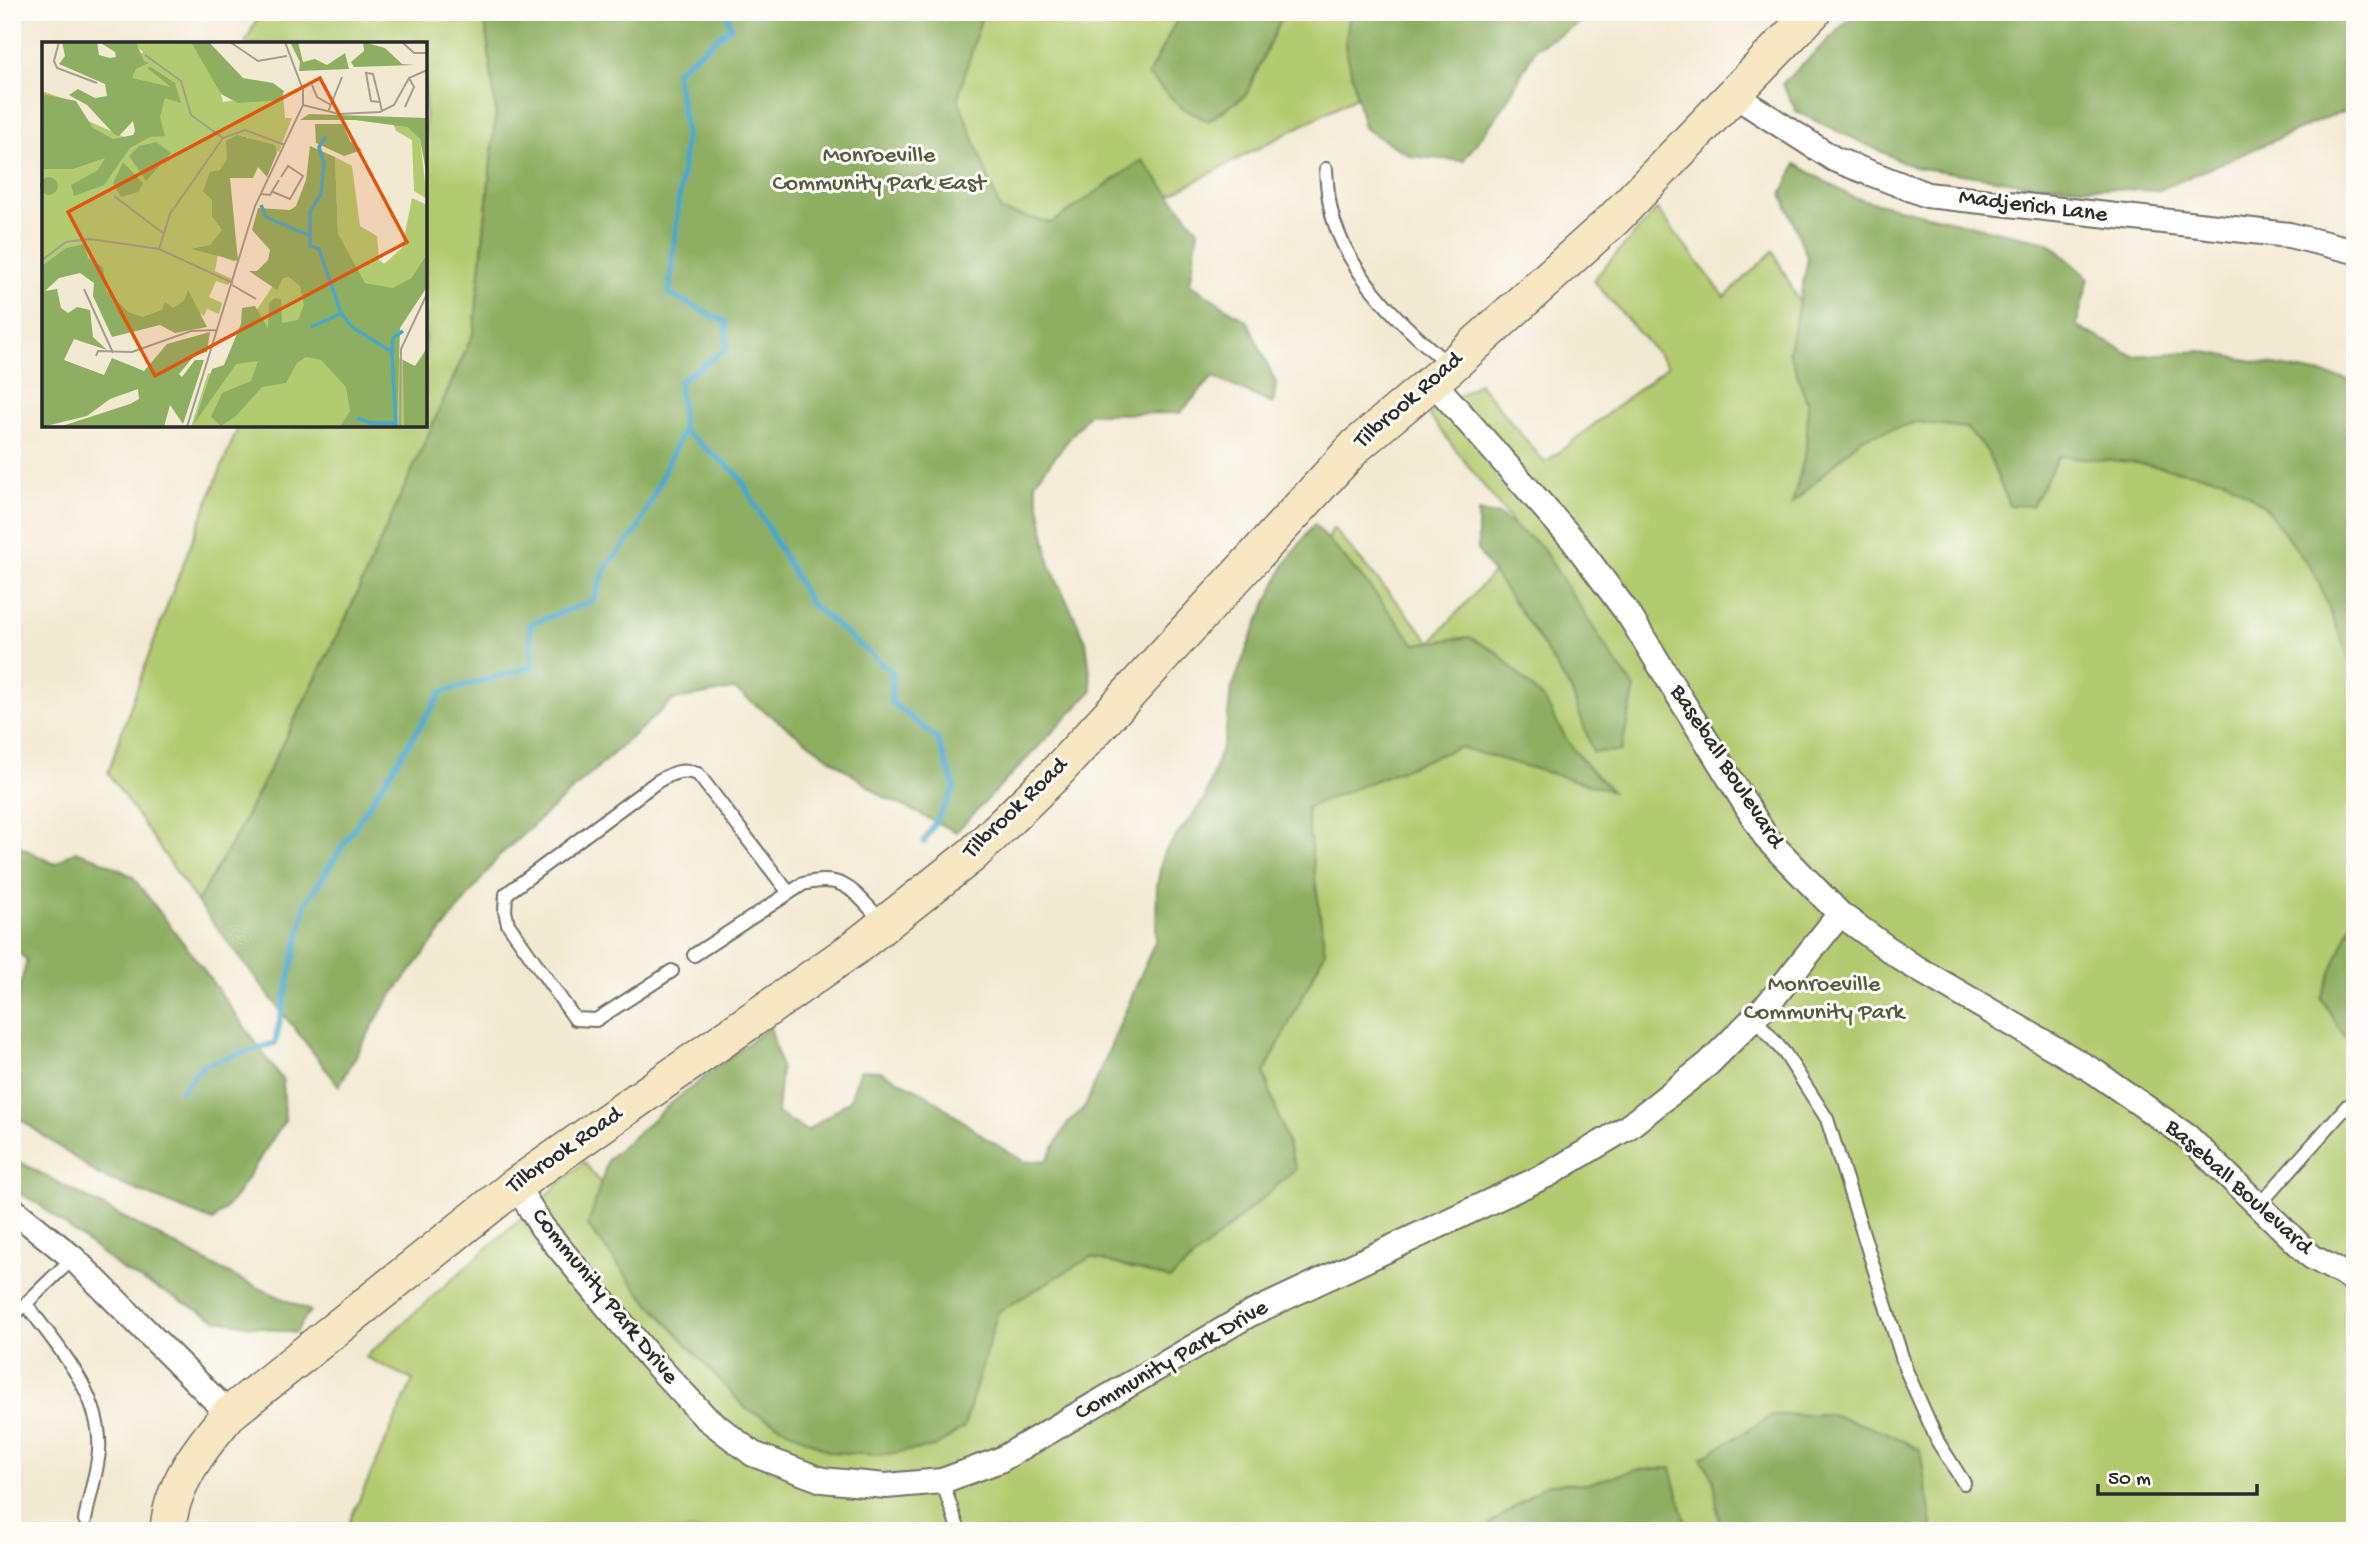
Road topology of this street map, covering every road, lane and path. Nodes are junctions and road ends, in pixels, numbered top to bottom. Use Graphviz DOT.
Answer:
graph roads {
  1 [pos="1813,12"];
  2 [pos="1734,95"];
  3 [pos="1326,169"];
  4 [pos="2355,251"];
  5 [pos="1442,374"];
  6 [pos="789,893"];
  7 [pos="1840,914"];
  8 [pos="885,924"];
  9 [pos="694,955"];
  10 [pos="672,971"];
  11 [pos="1754,1017"];
  12 [pos="2347,1106"];
  13 [pos="516,1185"];
  14 [pos="2259,1205"];
  15 [pos="12,1209"];
  16 [pos="74,1258"];
  17 [pos="2355,1280"];
  18 [pos="26,1304"];
  19 [pos="12,1317"];
  20 [pos="229,1414"];
  21 [pos="942,1481"];
  22 [pos="1964,1483"];
  23 [pos="85,1520"];
  24 [pos="168,1531"];
  25 [pos="959,1531"];
  1 -- 2 [label="street, Tilbrook Road"];
  2 -- 4 [label="street, Madjerich Lane"];
  2 -- 5 [label="street, Tilbrook Road"];
  3 -- 5 [label="lane"];
  5 -- 7 [label="street, Baseball Boulevard"];
  5 -- 8 [label="street, Tilbrook Road"];
  6 -- 8 [label="lane"];
  6 -- 9 [label="lane"];
  6 -- 10 [label="lane"];
  7 -- 11 [label="street, Community Park Drive"];
  7 -- 14 [label="street, Baseball Boulevard"];
  8 -- 13 [label="street, Tilbrook Road"];
  11 -- 21 [label="street, Community Park Drive"];
  11 -- 22 [label="lane"];
  12 -- 14 [label="lane"];
  13 -- 20 [label="street, Tilbrook Road"];
  13 -- 21 [label="street, Community Park Drive"];
  14 -- 17 [label="street, Baseball Boulevard"];
  15 -- 16 [label="street"];
  16 -- 18 [label="lane"];
  16 -- 20 [label="street"];
  18 -- 19 [label="lane"];
  18 -- 23 [label="lane"];
  20 -- 24 [label="street, Tilbrook Road"];
  21 -- 25 [label="lane"];
}
